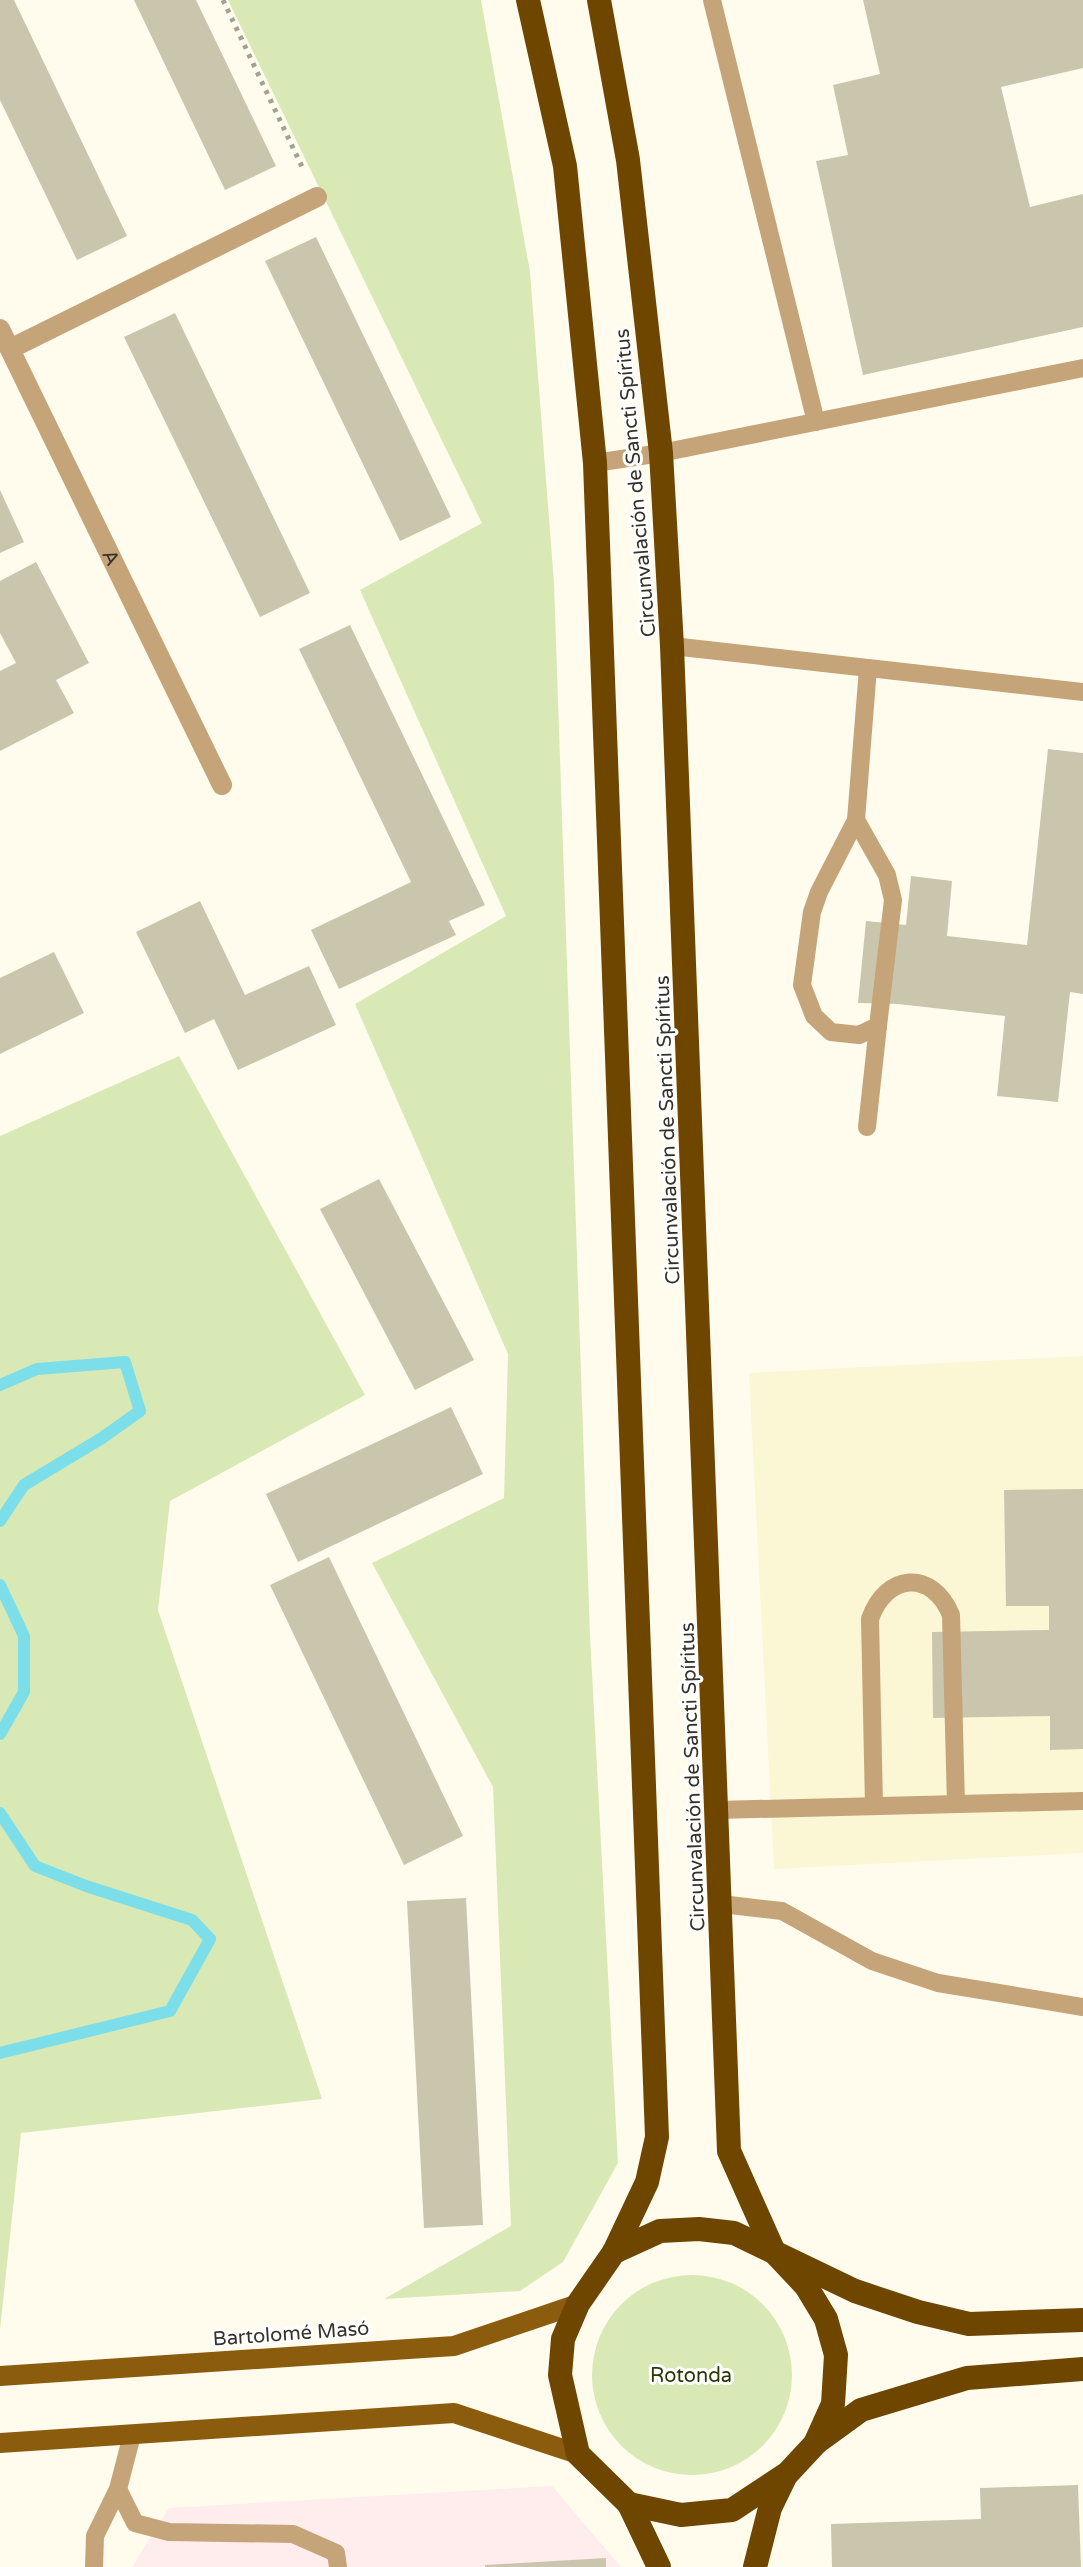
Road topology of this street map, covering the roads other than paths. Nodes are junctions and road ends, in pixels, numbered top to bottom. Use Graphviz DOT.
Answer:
graph roads {
  1 [pos="528,0"];
  2 [pos="599,0"];
  3 [pos="712,0"];
  4 [pos="317,197"];
  5 [pos="0,329"];
  6 [pos="10,349"];
  7 [pos="1083,368"];
  8 [pos="816,422"];
  9 [pos="661,453"];
  10 [pos="595,463"];
  11 [pos="672,646"];
  12 [pos="868,668"];
  13 [pos="1083,692"];
  14 [pos="222,785"];
  15 [pos="856,820"];
  16 [pos="878,1026"];
  17 [pos="867,1127"];
  18 [pos="1083,1801"];
  19 [pos="956,1804"];
  20 [pos="874,1806"];
  21 [pos="717,1810"];
  22 [pos="721,1904"];
  23 [pos="1083,2007"];
  24 [pos="614,2252"];
  25 [pos="774,2252"];
  26 [pos="578,2304"];
  27 [pos="1083,2320"];
  28 [pos="1083,2369"];
  29 [pos="0,2376"];
  30 [pos="132,2435"];
  31 [pos="0,2443"];
  32 [pos="815,2444"];
  33 [pos="578,2454"];
  34 [pos="788,2473"];
  35 [pos="118,2489"];
  36 [pos="629,2504"];
  37 [pos="94,2567"];
  38 [pos="338,2567"];
  39 [pos="659,2567"];
  40 [pos="755,2567"];
  1 -- 10 [label="highway, Circunvalación de Sancti Spíritus"];
  2 -- 9 [label="highway, Circunvalación de Sancti Spíritus"];
  3 -- 8 [label="lane"];
  4 -- 6 [label="street"];
  5 -- 6 [label="street, A"];
  6 -- 14 [label="street, A"];
  7 -- 8 [label="lane"];
  8 -- 9 [label="lane"];
  9 -- 10 [label="lane"];
  9 -- 11 [label="highway, Circunvalación de Sancti Spíritus"];
  10 -- 24 [label="highway, Circunvalación de Sancti Spíritus"];
  11 -- 12 [label="lane"];
  11 -- 21 [label="highway, Circunvalación de Sancti Spíritus"];
  12 -- 13 [label="lane"];
  12 -- 15 [label="lane"];
  15 -- 16 [label="lane"];
  15 -- 16 [label="lane"];
  16 -- 17 [label="lane"];
  18 -- 19 [label="lane"];
  19 -- 20 [label="lane"];
  19 -- 20 [label="lane"];
  20 -- 21 [label="lane"];
  21 -- 22 [label="highway, Circunvalación de Sancti Spíritus"];
  22 -- 23 [label="lane"];
  22 -- 25 [label="highway, Circunvalación de Sancti Spíritus"];
  24 -- 25 [label="highway"];
  24 -- 26 [label="highway"];
  25 -- 27 [label="highway"];
  25 -- 32 [label="highway"];
  26 -- 29 [label="main road, Bartolomé Masó"];
  26 -- 33 [label="highway"];
  28 -- 32 [label="highway"];
  30 -- 31 [label="main road"];
  30 -- 33 [label="main road"];
  30 -- 35 [label="lane"];
  32 -- 34 [label="highway"];
  33 -- 36 [label="highway"];
  34 -- 36 [label="highway"];
  34 -- 40 [label="highway"];
  35 -- 37 [label="lane"];
  35 -- 38 [label="lane"];
  36 -- 39 [label="highway"];
}
